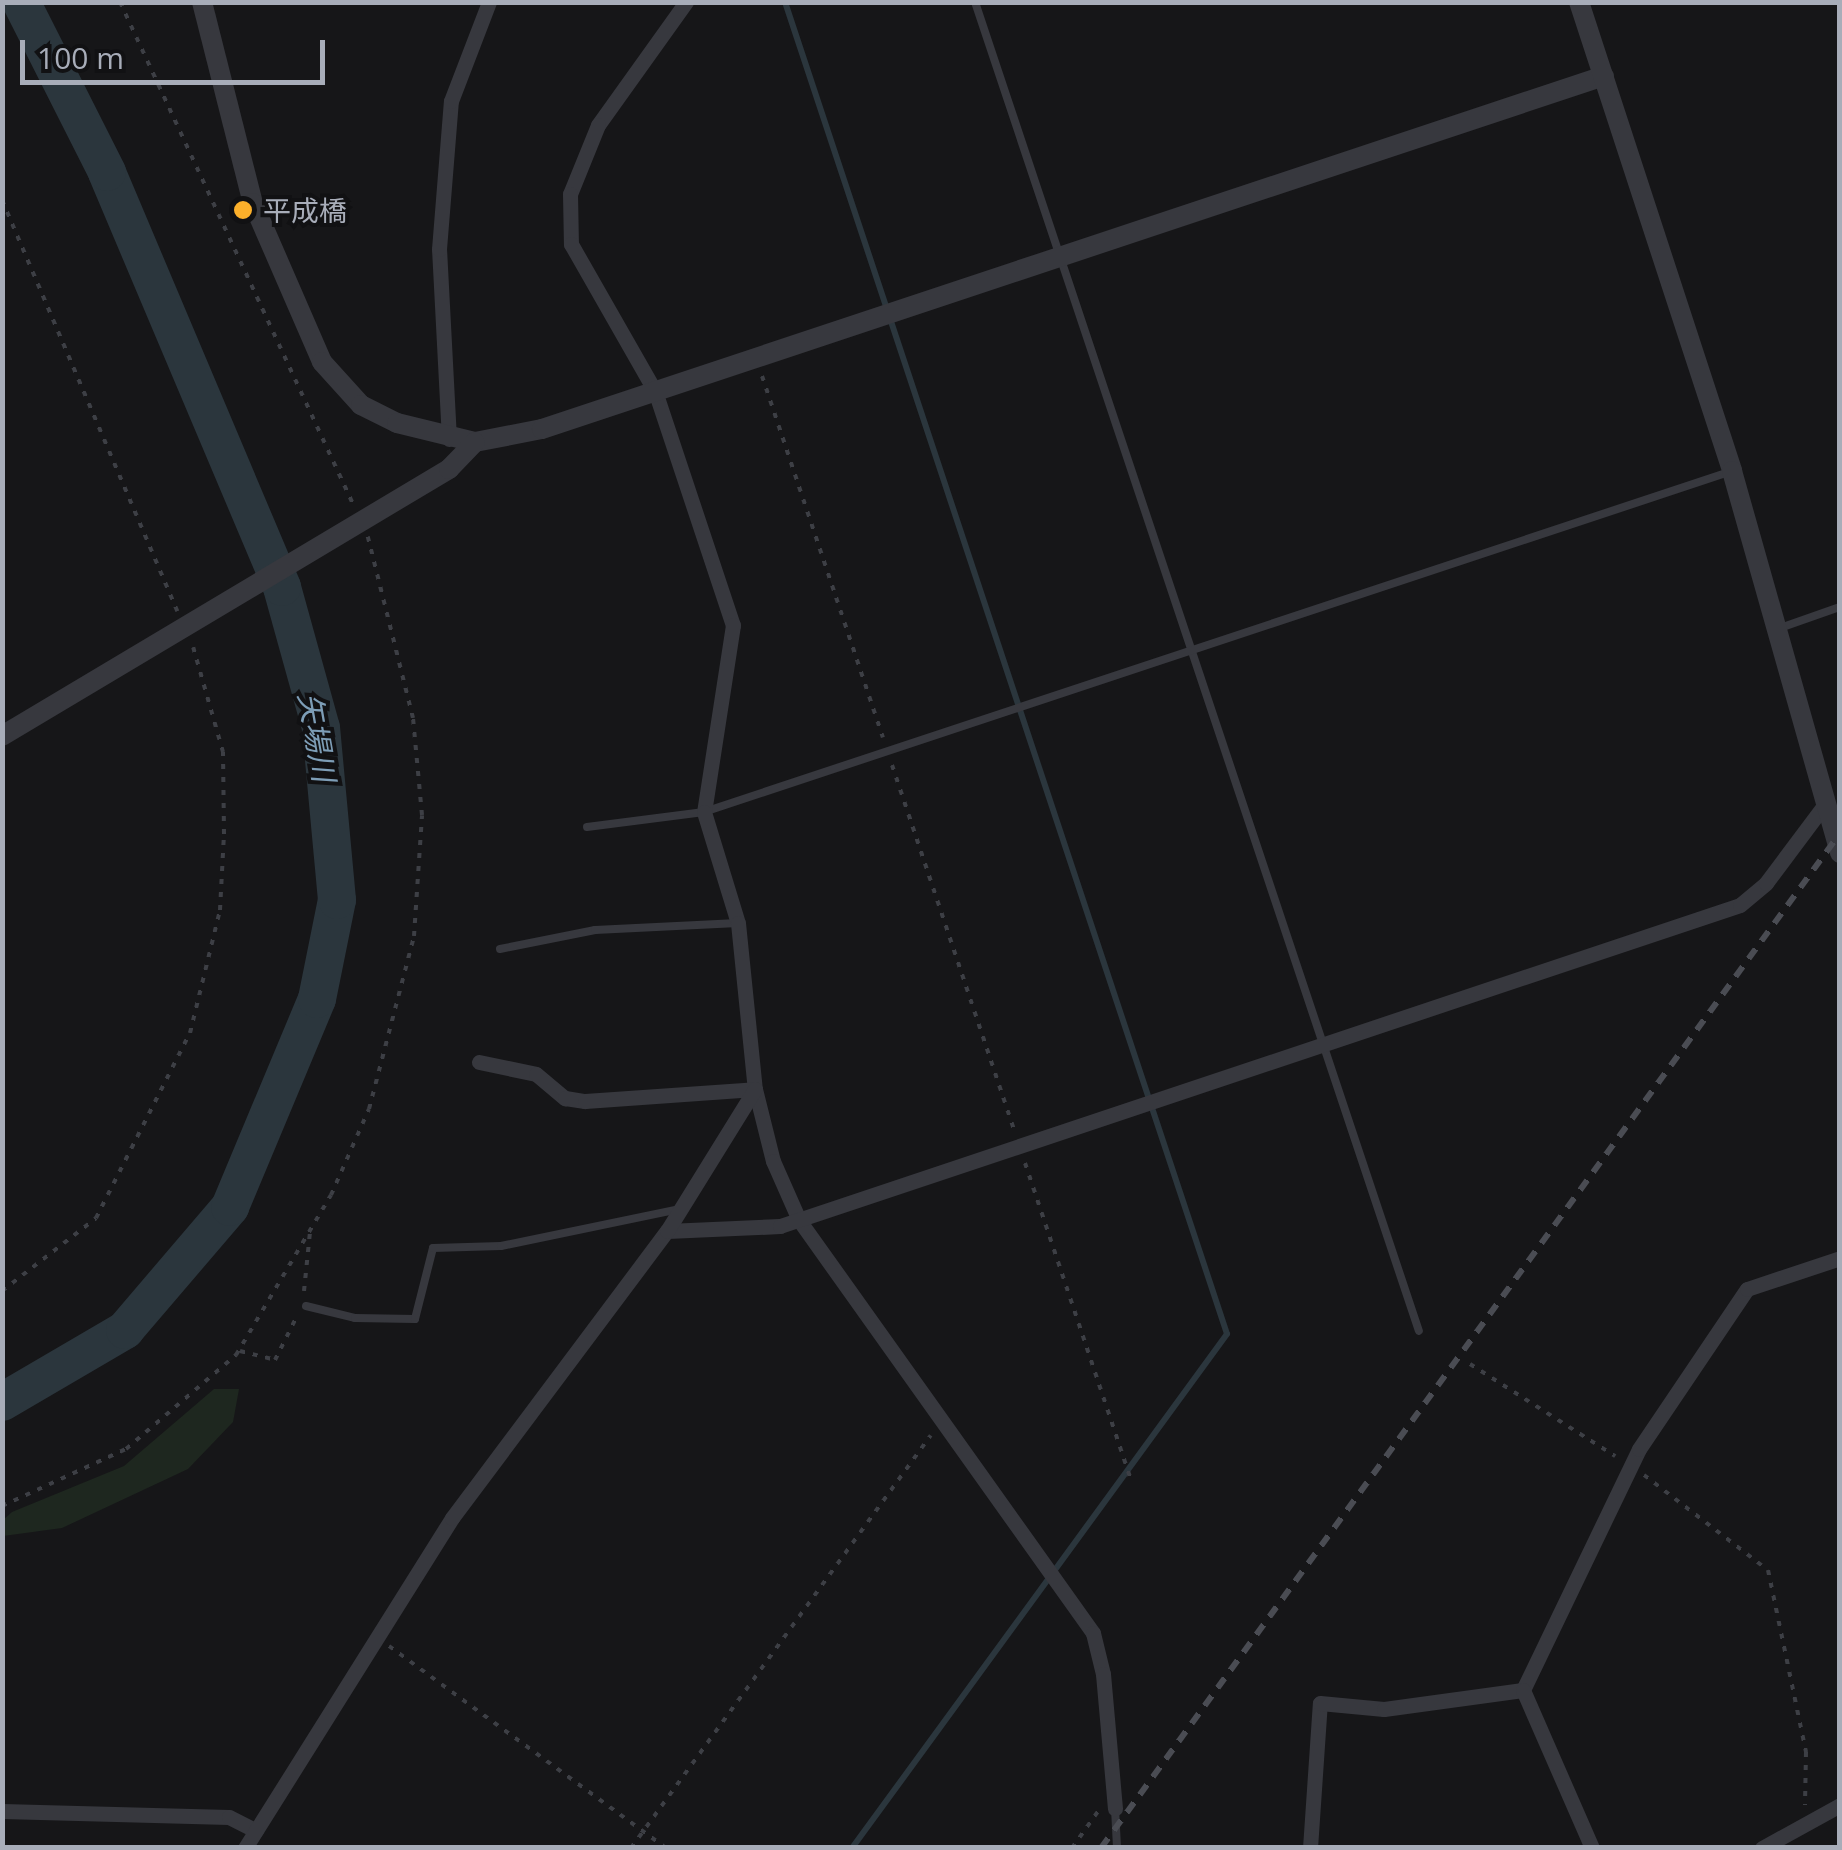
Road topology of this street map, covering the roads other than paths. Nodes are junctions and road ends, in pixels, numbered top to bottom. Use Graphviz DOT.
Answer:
graph roads {
  1 [pos="202,2"];
  2 [pos="489,2"];
  3 [pos="686,2"];
  4 [pos="975,2"];
  5 [pos="1579,2"];
  6 [pos="1604,76"];
  7 [pos="1058,256"];
  8 [pos="655,391"];
  9 [pos="450,439"];
  10 [pos="475,442"];
  11 [pos="1732,470"];
  12 [pos="1840,606"];
  13 [pos="1776,629"];
  14 [pos="1192,648"];
  15 [pos="2,736"];
  16 [pos="1825,804"];
  17 [pos="704,812"];
  18 [pos="587,827"];
  19 [pos="1840,852"];
  20 [pos="738,924"];
  21 [pos="500,950"];
  22 [pos="1322,1042"];
  23 [pos="478,1062"];
  24 [pos="755,1089"];
  25 [pos="680,1209"];
  26 [pos="799,1220"];
  27 [pos="668,1231"];
  28 [pos="1840,1258"];
  29 [pos="306,1306"];
  30 [pos="1419,1331"];
  31 [pos="1523,1690"];
  32 [pos="1114,1802"];
  33 [pos="1840,1805"];
  34 [pos="2,1812"];
  35 [pos="256,1830"];
  36 [pos="246,1848"];
  37 [pos="1118,1848"];
  38 [pos="1310,1848"];
  39 [pos="1592,1848"];
  40 [pos="1762,1848"];
  1 -- 9 [label="street"];
  2 -- 9 [label="street"];
  3 -- 8 [label="street"];
  4 -- 7 [label="lane"];
  5 -- 6 [label="street"];
  6 -- 7 [label="street"];
  6 -- 11 [label="street"];
  7 -- 8 [label="street"];
  7 -- 14 [label="lane"];
  8 -- 10 [label="street"];
  8 -- 17 [label="street"];
  9 -- 10 [label="street"];
  10 -- 15 [label="street"];
  11 -- 13 [label="street"];
  11 -- 14 [label="lane"];
  12 -- 13 [label="lane"];
  13 -- 16 [label="street"];
  14 -- 17 [label="lane"];
  14 -- 22 [label="lane"];
  16 -- 19 [label="street"];
  16 -- 22 [label="street"];
  17 -- 18 [label="lane"];
  17 -- 20 [label="street"];
  20 -- 21 [label="lane"];
  20 -- 24 [label="street"];
  22 -- 26 [label="street"];
  22 -- 30 [label="lane"];
  23 -- 24 [label="street"];
  24 -- 25 [label="street"];
  24 -- 26 [label="street"];
  25 -- 27 [label="street"];
  25 -- 29 [label="lane"];
  26 -- 27 [label="street"];
  26 -- 32 [label="street"];
  27 -- 35 [label="street"];
  28 -- 31 [label="street"];
  31 -- 38 [label="street"];
  31 -- 39 [label="street"];
  32 -- 37 [label="lane"];
  33 -- 40 [label="street"];
  34 -- 35 [label="street"];
  35 -- 36 [label="street"];
}
